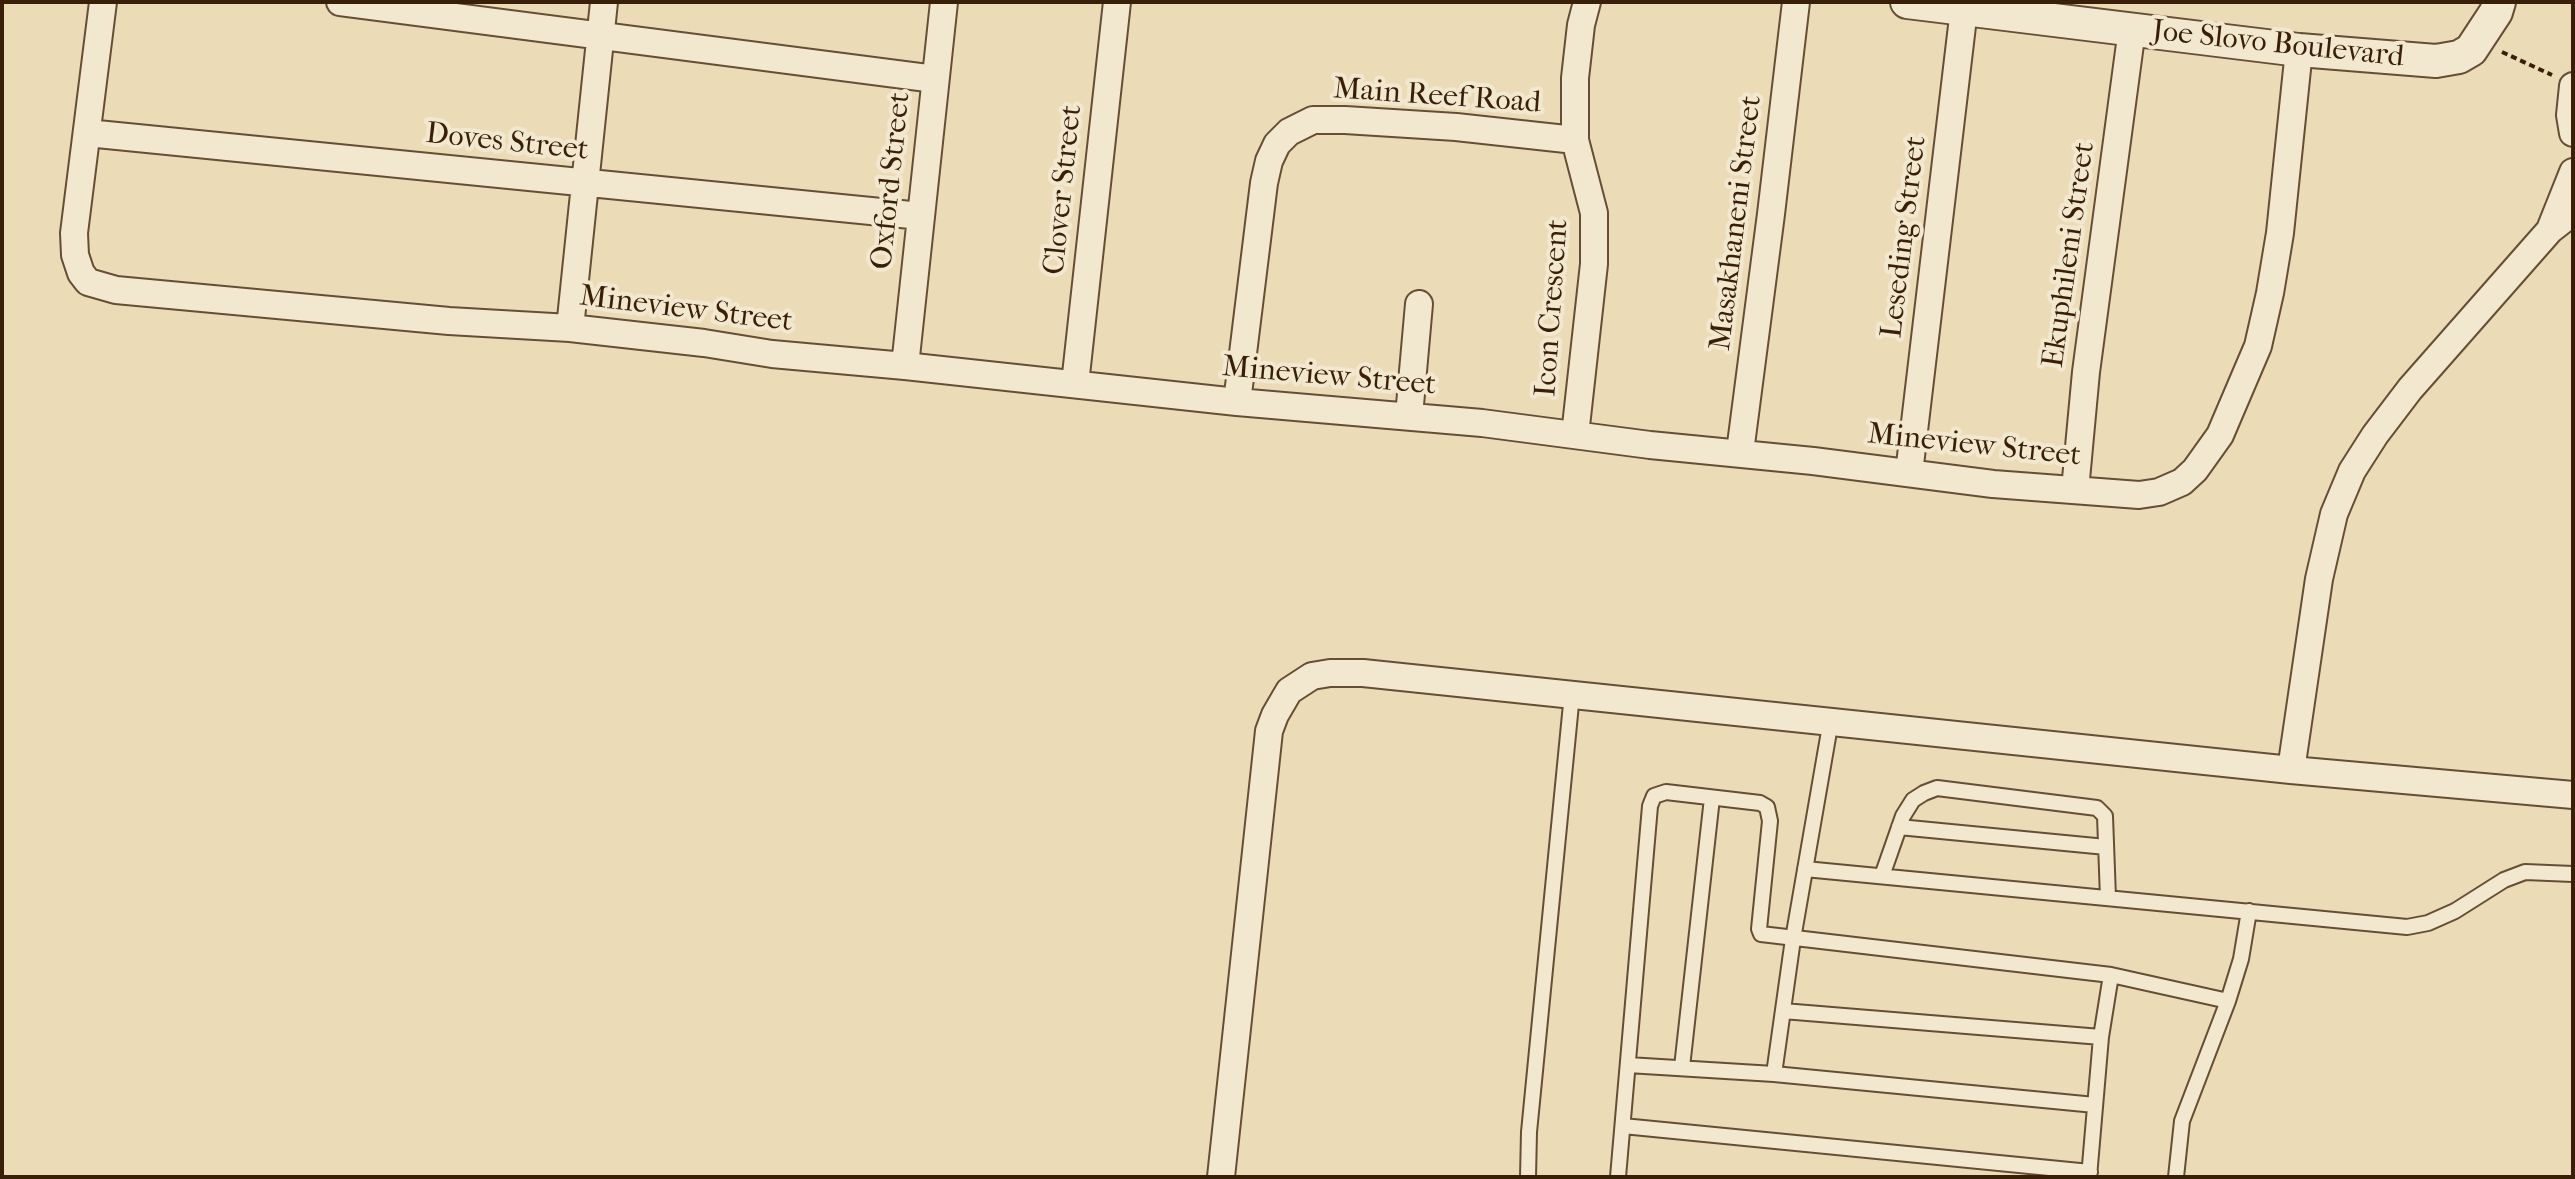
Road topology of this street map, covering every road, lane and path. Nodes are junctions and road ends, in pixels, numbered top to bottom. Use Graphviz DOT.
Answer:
graph roads {
  1 [pos="103,2"];
  2 [pos="340,2"];
  3 [pos="604,2"];
  4 [pos="944,2"];
  5 [pos="1117,2"];
  6 [pos="1587,2"];
  7 [pos="1796,2"];
  8 [pos="1907,2"];
  9 [pos="2499,2"];
  10 [pos="1964,9"];
  11 [pos="2132,29"];
  12 [pos="601,36"];
  13 [pos="2468,49"];
  14 [pos="2299,50"];
  15 [pos="935,79"];
  16 [pos="2566,82"];
  17 [pos="87,133"];
  18 [pos="2573,133"];
  19 [pos="1575,140"];
  20 [pos="2573,172"];
  21 [pos="586,183"];
  22 [pos="2573,212"];
  23 [pos="921,216"];
  24 [pos="2550,230"];
  25 [pos="1419,304"];
  26 [pos="570,328"];
  27 [pos="905,366"];
  28 [pos="1075,384"];
  29 [pos="1237,402"];
  30 [pos="1409,416"];
  31 [pos="1575,435"];
  32 [pos="1740,452"];
  33 [pos="1909,473"];
  34 [pos="2075,490"];
  35 [pos="1572,694"];
  36 [pos="1831,720"];
  37 [pos="2291,770"];
  38 [pos="2573,795"];
  39 [pos="1712,798"];
  40 [pos="1899,827"];
  41 [pos="2106,847"];
  42 [pos="1805,869"];
  43 [pos="2573,874"];
  44 [pos="1882,876"];
  45 [pos="2108,898"];
  46 [pos="2249,911"];
  47 [pos="1793,939"];
  48 [pos="2111,975"];
  49 [pos="2228,1001"];
  50 [pos="1783,1011"];
  51 [pos="2101,1037"];
  52 [pos="1628,1065"];
  53 [pos="1682,1067"];
  54 [pos="1774,1074"];
  55 [pos="2095,1105"];
  56 [pos="1623,1126"];
  57 [pos="2089,1175"];
  58 [pos="1221,1177"];
  59 [pos="1528,1177"];
  60 [pos="1618,1177"];
  61 [pos="2176,1177"];
  1 -- 17 [label="street"];
  2 -- 12 [label="street"];
  3 -- 12 [label="street"];
  4 -- 15 [label="street, Oxford Street"];
  5 -- 28 [label="street, Clover Street"];
  6 -- 19 [label="street, Icon Crescent"];
  7 -- 32 [label="street, Masakhaneni Street"];
  8 -- 10 [label="street, Joe Slovo Boulevard"];
  9 -- 13 [label="street"];
  10 -- 11 [label="street, Joe Slovo Boulevard"];
  10 -- 33 [label="street, Leseding Street"];
  11 -- 14 [label="street, Joe Slovo Boulevard"];
  11 -- 34 [label="street, Ekuphileni Street"];
  12 -- 15 [label="street"];
  12 -- 21 [label="street"];
  13 -- 14 [label="street, Joe Slovo Boulevard"];
  13 -- 16 [label="path"];
  14 -- 34 [label="street, Mineview Street"];
  15 -- 23 [label="street, Oxford Street"];
  16 -- 18 [label="street"];
  17 -- 21 [label="street, Doves Street"];
  17 -- 26 [label="street, Mineview Street"];
  19 -- 29 [label="street, Main Reef Road"];
  19 -- 31 [label="street, Icon Crescent"];
  20 -- 24 [label="street"];
  21 -- 23 [label="street, Doves Street"];
  21 -- 26 [label="street"];
  22 -- 24 [label="street"];
  23 -- 27 [label="street, Oxford Street"];
  24 -- 37 [label="street"];
  25 -- 30 [label="street"];
  26 -- 27 [label="street, Mineview Street"];
  27 -- 28 [label="street, Mineview Street"];
  28 -- 29 [label="street, Mineview Street"];
  29 -- 30 [label="street, Mineview Street"];
  30 -- 31 [label="street, Mineview Street"];
  31 -- 32 [label="street, Mineview Street"];
  32 -- 33 [label="street, Mineview Street"];
  33 -- 34 [label="street, Mineview Street"];
  35 -- 36 [label="street"];
  35 -- 58 [label="street"];
  35 -- 59 [label="lane"];
  36 -- 37 [label="street"];
  36 -- 42 [label="lane"];
  37 -- 38 [label="street"];
  39 -- 47 [label="lane"];
  39 -- 52 [label="lane"];
  39 -- 53 [label="lane"];
  40 -- 41 [label="lane"];
  40 -- 41 [label="lane"];
  40 -- 44 [label="lane"];
  41 -- 45 [label="lane"];
  42 -- 44 [label="lane"];
  42 -- 47 [label="lane"];
  43 -- 46 [label="lane"];
  44 -- 45 [label="lane"];
  45 -- 46 [label="lane"];
  46 -- 49 [label="lane"];
  47 -- 48 [label="lane"];
  47 -- 50 [label="lane"];
  48 -- 49 [label="lane"];
  48 -- 51 [label="lane"];
  49 -- 61 [label="lane"];
  50 -- 51 [label="lane"];
  50 -- 54 [label="lane"];
  51 -- 55 [label="lane"];
  52 -- 53 [label="lane"];
  52 -- 56 [label="lane"];
  53 -- 54 [label="lane"];
  54 -- 55 [label="lane"];
  55 -- 57 [label="lane"];
  56 -- 57 [label="lane"];
  56 -- 60 [label="lane"];
}
